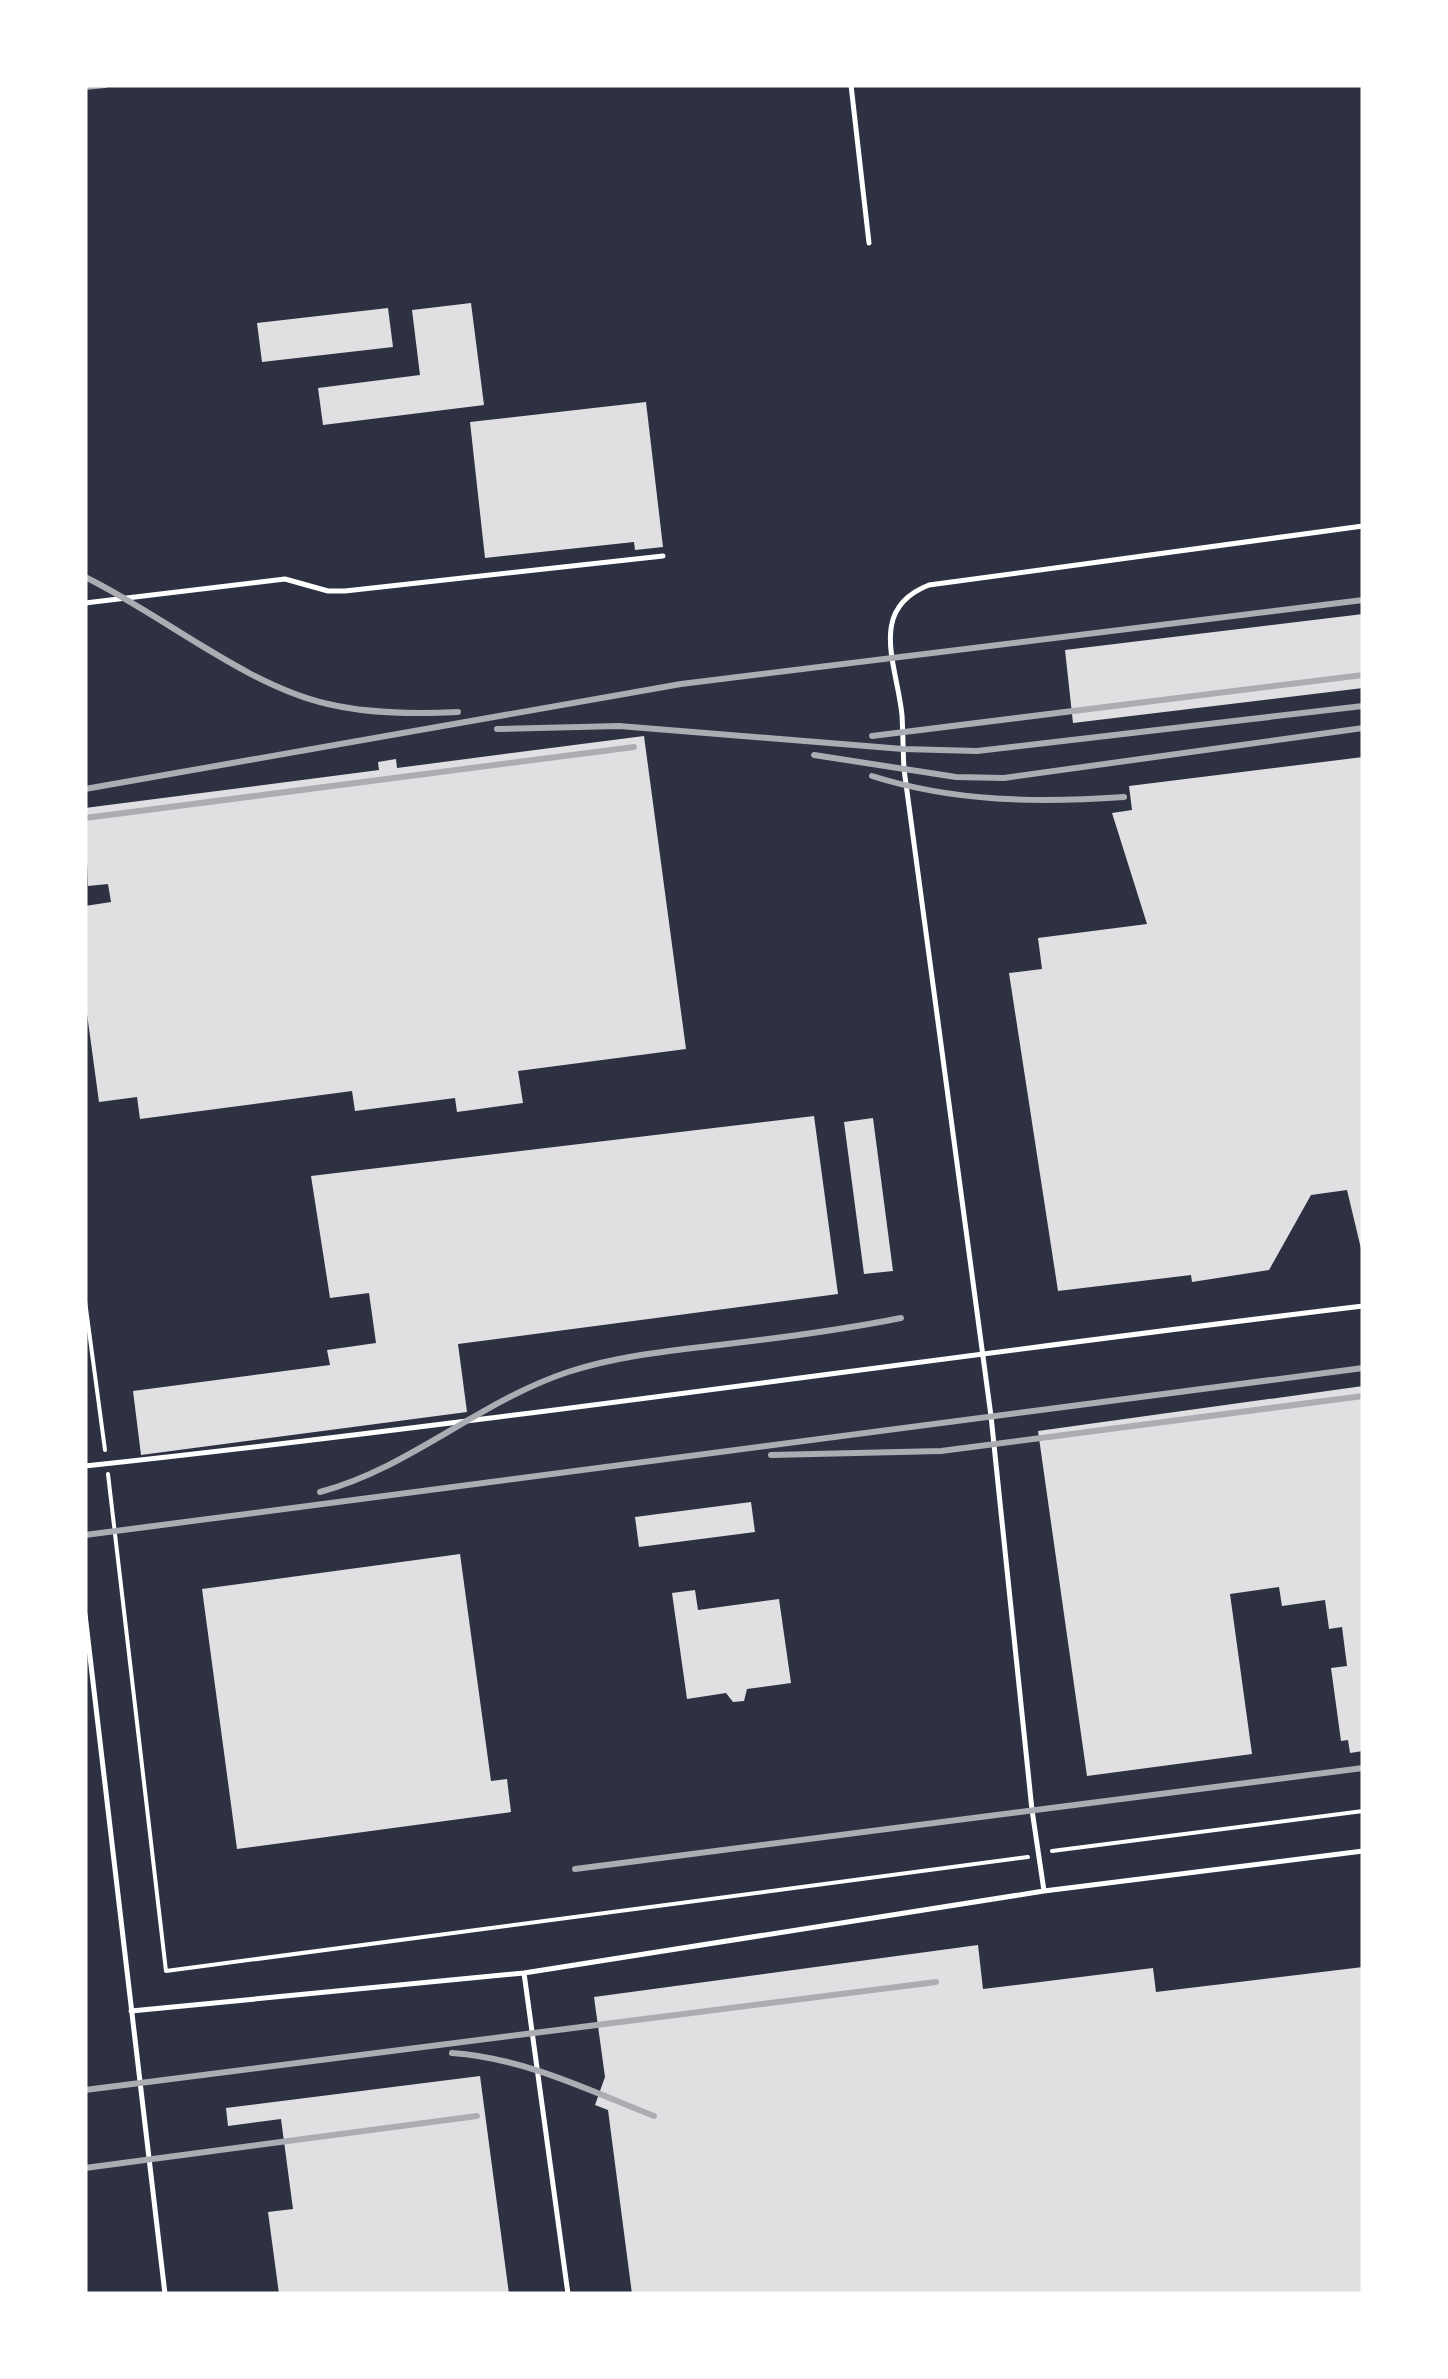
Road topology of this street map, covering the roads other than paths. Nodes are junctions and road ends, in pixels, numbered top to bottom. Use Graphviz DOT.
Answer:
graph roads {
  1 [pos="851,85"];
  2 [pos="869,244"];
  3 [pos="1363,526"];
  4 [pos="663,556"];
  5 [pos="85,603"];
  6 [pos="1363,1306"];
  7 [pos="981,1353"];
  8 [pos="85,1466"];
  9 [pos="85,1614"];
  10 [pos="1363,1850"];
  11 [pos="1044,1891"];
  12 [pos="524,1972"];
  13 [pos="131,2011"];
  14 [pos="165,2294"];
  15 [pos="568,2294"];
  1 -- 2 [label="lane"];
  3 -- 7 [label="lane"];
  4 -- 5 [label="lane"];
  6 -- 7 [label="lane"];
  7 -- 8 [label="lane"];
  7 -- 11 [label="lane"];
  9 -- 13 [label="lane"];
  10 -- 11 [label="lane"];
  11 -- 12 [label="lane"];
  12 -- 13 [label="lane"];
  12 -- 15 [label="lane"];
  13 -- 14 [label="lane"];
}
